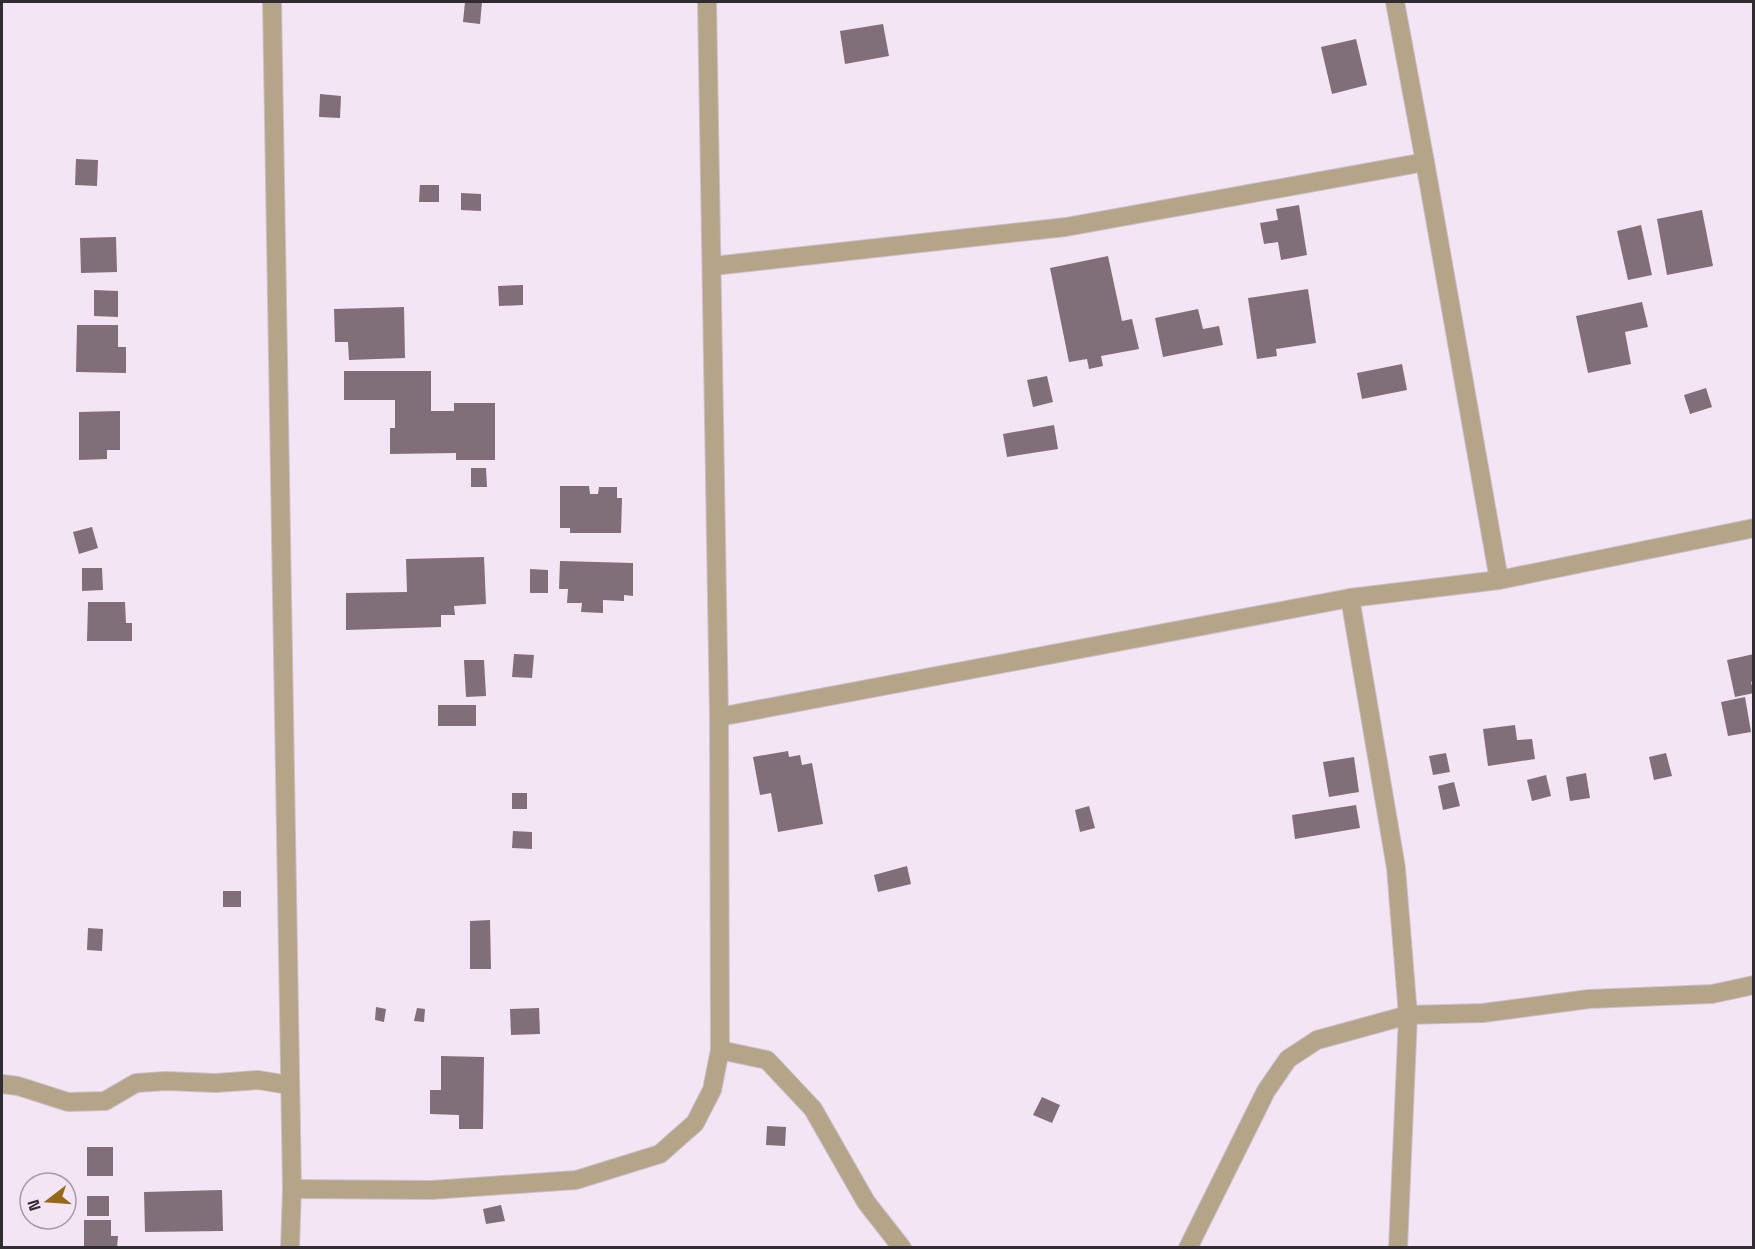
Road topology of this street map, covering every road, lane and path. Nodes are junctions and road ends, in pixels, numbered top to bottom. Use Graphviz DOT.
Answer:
graph roads {
  1 [pos="272,2"];
  2 [pos="707,2"];
  3 [pos="1395,2"];
  4 [pos="1425,162"];
  5 [pos="713,266"];
  6 [pos="1754,528"];
  7 [pos="1499,579"];
  8 [pos="1350,598"];
  9 [pos="719,717"];
  10 [pos="1754,985"];
  11 [pos="1408,1015"];
  12 [pos="720,1050"];
  13 [pos="2,1084"];
  14 [pos="289,1085"];
  15 [pos="292,1189"];
  16 [pos="290,1248"];
  17 [pos="902,1248"];
  18 [pos="1188,1248"];
  19 [pos="1398,1248"];
  1 -- 14 [label="street"];
  2 -- 5 [label="street"];
  3 -- 4 [label="street"];
  4 -- 5 [label="street"];
  4 -- 7 [label="street"];
  5 -- 9 [label="street"];
  6 -- 7 [label="street"];
  7 -- 8 [label="street"];
  8 -- 9 [label="street"];
  8 -- 11 [label="street"];
  9 -- 12 [label="street"];
  10 -- 11 [label="street"];
  11 -- 18 [label="street"];
  11 -- 19 [label="street"];
  12 -- 15 [label="street"];
  12 -- 17 [label="street"];
  13 -- 14 [label="street"];
  14 -- 15 [label="street"];
  15 -- 16 [label="street"];
}
